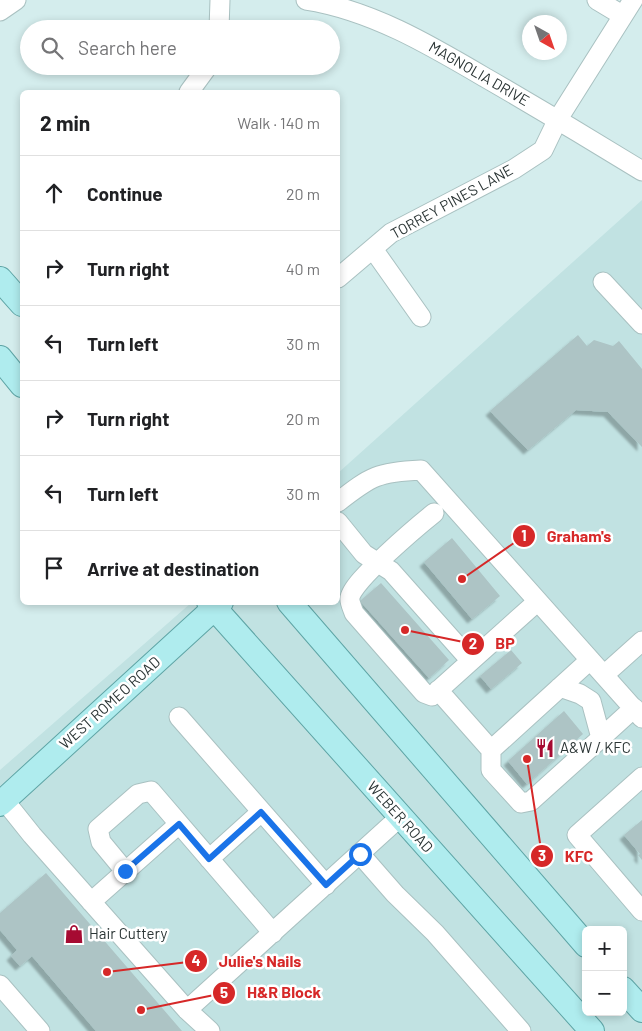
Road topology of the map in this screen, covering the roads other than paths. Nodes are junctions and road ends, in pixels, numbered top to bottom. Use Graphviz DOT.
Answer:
graph roads {
  1 [pos="16,0"];
  2 [pos="220,0"];
  3 [pos="306,0"];
  4 [pos="597,0"];
  5 [pos="333,2"];
  6 [pos="628,8"];
  7 [pos="0,11"];
  8 [pos="219,20"];
  9 [pos="201,75"];
  10 [pos="190,90"];
  11 [pos="558,119"];
  12 [pos="642,171"];
  13 [pos="373,249"];
  14 [pos="340,276"];
  15 [pos="0,279"];
  16 [pos="603,282"];
  17 [pos="20,302"];
  18 [pos="422,317"];
  19 [pos="642,324"];
  20 [pos="0,358"];
  21 [pos="20,383"];
  22 [pos="340,500"];
  23 [pos="434,514"];
  24 [pos="340,524"];
  25 [pos="379,563"];
  26 [pos="538,601"];
  27 [pos="214,605"];
  28 [pos="216,605"];
  29 [pos="292,605"];
  30 [pos="642,641"];
  31 [pos="590,660"];
  32 [pos="471,661"];
  33 [pos="604,675"];
  34 [pos="560,687"];
  35 [pos="438,690"];
  36 [pos="638,713"];
  37 [pos="179,718"];
  38 [pos="601,738"];
  39 [pos="491,750"];
  40 [pos="642,777"];
  41 [pos="2,802"];
  42 [pos="261,812"];
  43 [pos="400,817"];
  44 [pos="179,824"];
  45 [pos="360,854"];
  46 [pos="209,859"];
  47 [pos="125,871"];
  48 [pos="326,885"];
  49 [pos="91,902"];
  50 [pos="642,911"];
  51 [pos="273,933"];
  52 [pos="582,940"];
  53 [pos="0,985"];
  54 [pos="627,993"];
  55 [pos="187,1010"];
  56 [pos="642,1010"];
  57 [pos="40,1031"];
  58 [pos="210,1031"];
  59 [pos="521,1031"];
  60 [pos="592,1031"];
  1 -- 7 [label="street"];
  2 -- 8 [label="street"];
  3 -- 5 [label="street, MAGNOLIA DRIVE"];
  4 -- 6 [label="street"];
  5 -- 11 [label="street, MAGNOLIA DRIVE"];
  6 -- 11 [label="street, TORREY PINES LANE"];
  9 -- 10 [label="street"];
  11 -- 12 [label="street, MAGNOLIA DRIVE"];
  11 -- 13 [label="street, TORREY PINES LANE"];
  13 -- 14 [label="street, TORREY PINES LANE"];
  13 -- 18 [label="street"];
  15 -- 17 [label="main road"];
  16 -- 19 [label="street"];
  20 -- 21 [label="main road"];
  22 -- 26 [label="street"];
  23 -- 25 [label="street"];
  24 -- 25 [label="street"];
  25 -- 32 [label="street"];
  25 -- 35 [label="street"];
  26 -- 31 [label="street"];
  26 -- 32 [label="street"];
  27 -- 41 [label="main road, WEST ROMEO ROAD"];
  28 -- 43 [label="main road, WEBER ROAD"];
  29 -- 52 [label="main road"];
  30 -- 33 [label="street"];
  31 -- 33 [label="street"];
  31 -- 34 [label="street"];
  32 -- 35 [label="street"];
  33 -- 36 [label="street"];
  34 -- 38 [label="street"];
  34 -- 39 [label="street"];
  35 -- 39 [label="street"];
  36 -- 38 [label="street"];
  37 -- 42 [label="street"];
  38 -- 39 [label="street"];
  40 -- 50 [label="street"];
  41 -- 49 [label="street"];
  42 -- 46 [label="street"];
  42 -- 48 [label="street"];
  43 -- 45 [label="street"];
  43 -- 60 [label="main road, WEBER ROAD"];
  44 -- 46 [label="street"];
  44 -- 47 [label="street"];
  44 -- 47 [label="street"];
  45 -- 48 [label="street"];
  45 -- 59 [label="street"];
  46 -- 51 [label="street"];
  47 -- 49 [label="street"];
  48 -- 51 [label="street"];
  49 -- 55 [label="street"];
  51 -- 55 [label="street"];
  53 -- 57 [label="street"];
  54 -- 56 [label="main road"];
  55 -- 58 [label="street"];
}
